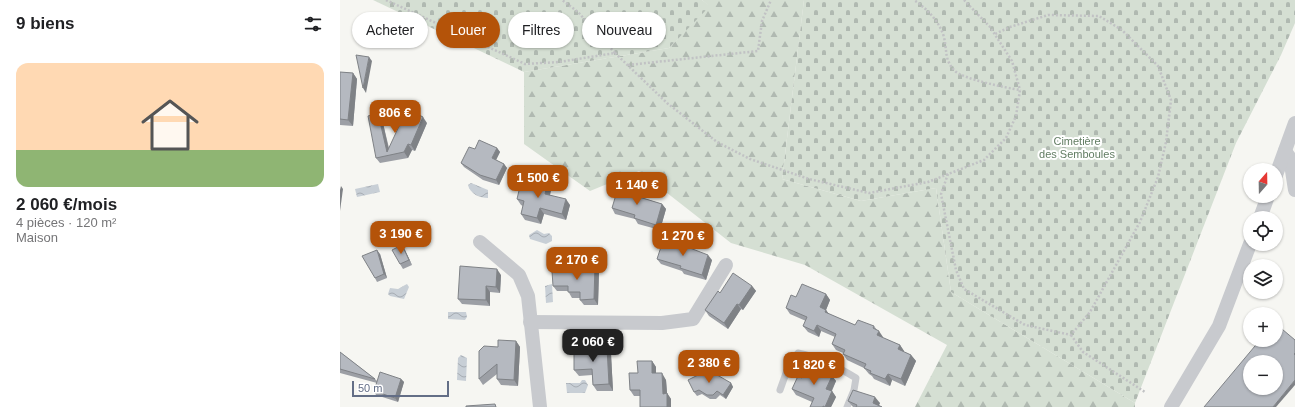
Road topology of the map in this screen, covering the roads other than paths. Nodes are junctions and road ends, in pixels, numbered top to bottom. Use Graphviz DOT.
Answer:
graph roads {
  1 [pos="1295,125"];
  2 [pos="1285,151"];
  3 [pos="1280,163"];
  4 [pos="1295,190"];
  5 [pos="480,242"];
  6 [pos="1247,251"];
  7 [pos="726,265"];
  8 [pos="530,322"];
  9 [pos="780,390"];
  10 [pos="540,407"];
  11 [pos="847,407"];
  12 [pos="1171,407"];
  1 -- 2 [label="street"];
  2 -- 3 [label="street"];
  2 -- 4 [label="street"];
  5 -- 8 [label="street"];
  6 -- 12 [label="street"];
  7 -- 8 [label="street"];
  8 -- 10 [label="street"];
  9 -- 11 [label="lane"];
}
